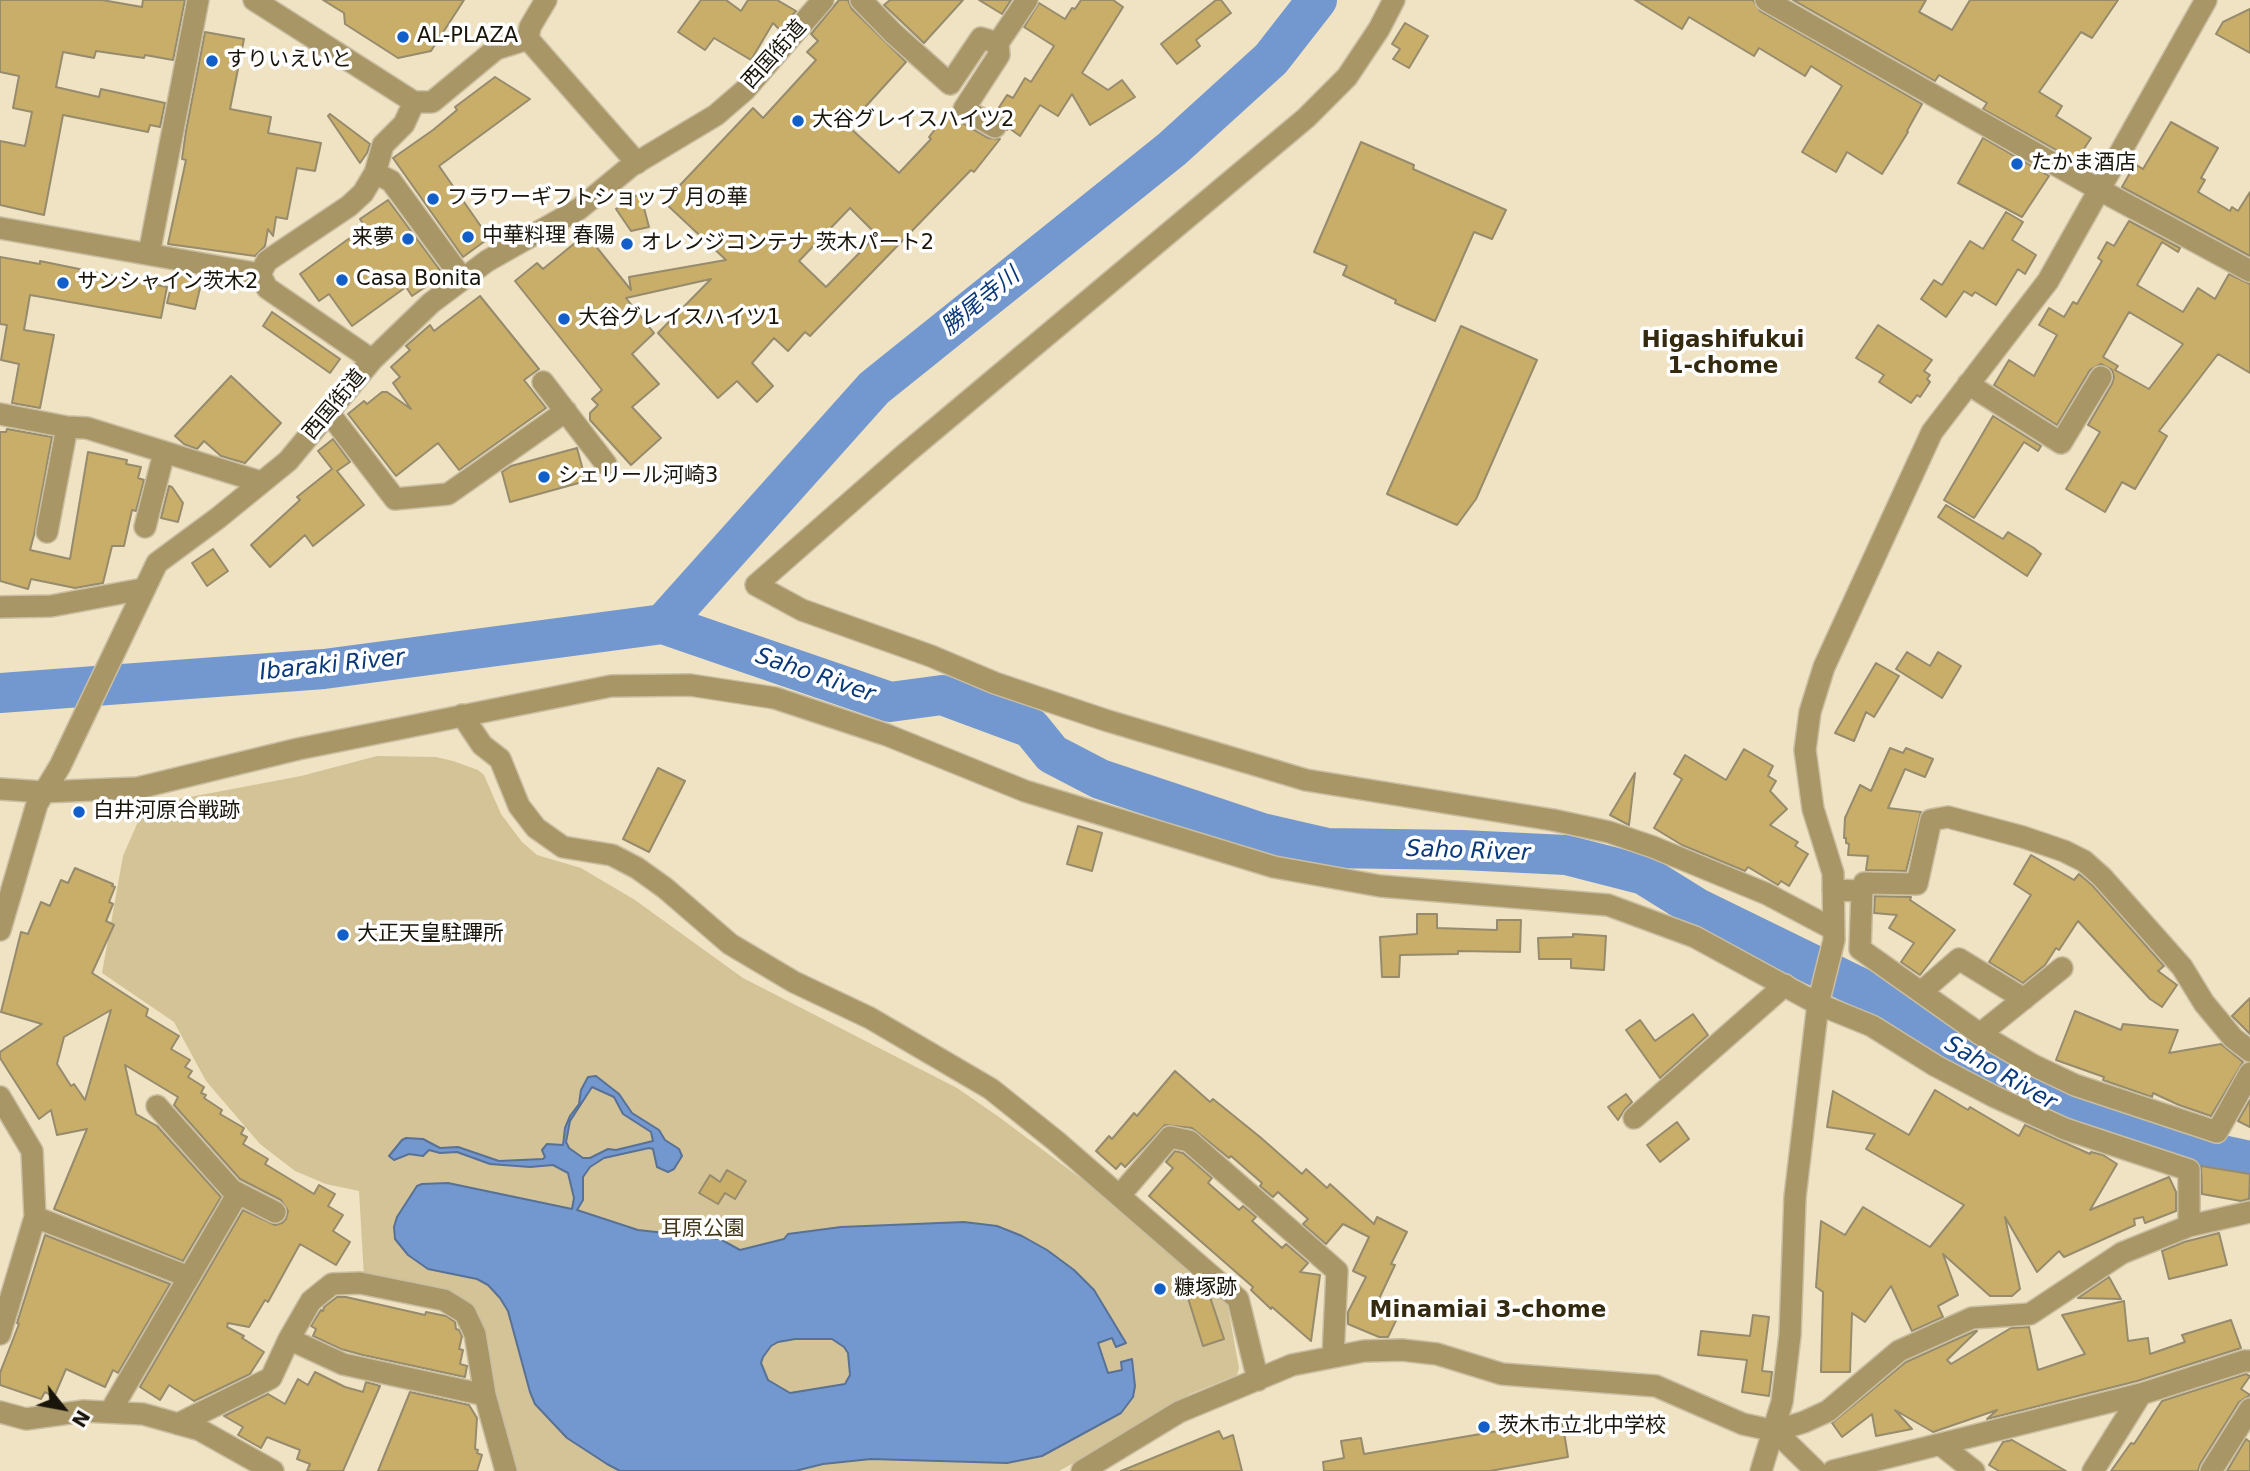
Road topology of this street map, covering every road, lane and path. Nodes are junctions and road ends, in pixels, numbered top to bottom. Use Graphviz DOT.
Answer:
graph roads {
  1 [pos="198,0"];
  2 [pos="254,0"];
  3 [pos="546,0"];
  4 [pos="823,0"];
  5 [pos="861,0"];
  6 [pos="1027,0"];
  7 [pos="1394,0"];
  8 [pos="1766,0"];
  9 [pos="2206,0"];
  10 [pos="528,39"];
  11 [pos="998,43"];
  12 [pos="414,102"];
  13 [pos="995,127"];
  14 [pos="637,163"];
  15 [pos="375,173"];
  16 [pos="2100,190"];
  17 [pos="0,228"];
  18 [pos="149,254"];
  19 [pos="2250,271"];
  20 [pos="260,274"];
  21 [pos="462,278"];
  22 [pos="372,360"];
  23 [pos="2101,377"];
  24 [pos="543,382"];
  25 [pos="1968,384"];
  26 [pos="566,411"];
  27 [pos="0,414"];
  28 [pos="329,414"];
  29 [pos="67,427"];
  30 [pos="164,453"];
  31 [pos="606,464"];
  32 [pos="261,482"];
  33 [pos="145,527"];
  34 [pos="47,532"];
  35 [pos="143,589"];
  36 [pos="0,607"];
  37 [pos="462,715"];
  38 [pos="0,789"];
  39 [pos="43,792"];
  40 [pos="1833,890"];
  41 [pos="1862,891"];
  42 [pos="0,930"];
  43 [pos="1833,934"];
  44 [pos="2062,968"];
  45 [pos="1785,985"];
  46 [pos="1921,992"];
  47 [pos="2024,999"];
  48 [pos="1818,1004"];
  49 [pos="1980,1034"];
  50 [pos="2250,1051"];
  51 [pos="2250,1073"];
  52 [pos="0,1097"];
  53 [pos="157,1105"];
  54 [pos="1634,1118"];
  55 [pos="238,1193"];
  56 [pos="1120,1195"];
  57 [pos="275,1212"];
  58 [pos="2250,1212"];
  59 [pos="35,1217"];
  60 [pos="2189,1226"];
  61 [pos="189,1277"];
  62 [pos="0,1334"];
  63 [pos="289,1339"];
  64 [pos="1333,1357"];
  65 [pos="2250,1361"];
  66 [pos="1258,1380"];
  67 [pos="2141,1394"];
  68 [pos="485,1395"];
  69 [pos="2250,1409"];
  70 [pos="0,1412"];
  71 [pos="110,1412"];
  72 [pos="178,1424"];
  73 [pos="1775,1431"];
  74 [pos="1941,1445"];
  75 [pos="273,1471"];
  76 [pos="506,1471"];
  77 [pos="1082,1471"];
  78 [pos="1761,1471"];
  79 [pos="1816,1471"];
  80 [pos="1833,1471"];
  81 [pos="1974,1471"];
  82 [pos="2093,1471"];
  83 [pos="2211,1471"];
  1 -- 18 [label="street"];
  2 -- 12 [label="street"];
  3 -- 10 [label="street"];
  4 -- 14 [label="street, 西国街道"];
  5 -- 11 [label="street"];
  6 -- 11 [label="street"];
  7 -- 43 [label="street"];
  8 -- 16 [label="street"];
  9 -- 16 [label="street"];
  10 -- 12 [label="street"];
  10 -- 14 [label="street"];
  11 -- 13 [label="street"];
  12 -- 15 [label="street"];
  14 -- 21 [label="street, 西国街道"];
  15 -- 20 [label="street"];
  15 -- 21 [label="street"];
  16 -- 19 [label="street"];
  16 -- 25 [label="street"];
  17 -- 18 [label="street"];
  18 -- 20 [label="street"];
  20 -- 22 [label="street"];
  21 -- 22 [label="street, 西国街道"];
  22 -- 28 [label="street, 西国街道"];
  23 -- 25 [label="street"];
  24 -- 26 [label="street"];
  25 -- 40 [label="street"];
  26 -- 28 [label="street"];
  26 -- 31 [label="street"];
  27 -- 29 [label="street"];
  28 -- 32 [label="street, 西国街道"];
  29 -- 30 [label="street"];
  29 -- 34 [label="street"];
  30 -- 32 [label="street"];
  30 -- 33 [label="street"];
  32 -- 35 [label="street, 西国街道"];
  35 -- 36 [label="street"];
  35 -- 39 [label="street, 西国街道"];
  37 -- 39 [label="street"];
  37 -- 45 [label="street"];
  37 -- 56 [label="street"];
  38 -- 39 [label="street"];
  39 -- 42 [label="street, 西国街道"];
  40 -- 41 [label="street"];
  40 -- 43 [label="street"];
  41 -- 46 [label="street"];
  41 -- 50 [label="street"];
  43 -- 48 [label="street"];
  44 -- 47 [label="street"];
  45 -- 48 [label="street"];
  45 -- 54 [label="street"];
  46 -- 47 [label="street"];
  46 -- 49 [label="street"];
  47 -- 49 [label="street"];
  48 -- 60 [label="street"];
  48 -- 73 [label="street"];
  49 -- 51 [label="street"];
  52 -- 59 [label="street"];
  53 -- 55 [label="street"];
  55 -- 57 [label="street"];
  55 -- 61 [label="street"];
  56 -- 64 [label="street"];
  56 -- 66 [label="street"];
  58 -- 60 [label="street"];
  59 -- 61 [label="street"];
  59 -- 62 [label="street"];
  60 -- 73 [label="street"];
  61 -- 71 [label="street"];
  63 -- 68 [label="street"];
  63 -- 68 [label="street"];
  63 -- 72 [label="street"];
  64 -- 66 [label="street"];
  64 -- 73 [label="street"];
  65 -- 67 [label="street"];
  66 -- 77 [label="street"];
  67 -- 74 [label="street"];
  67 -- 82 [label="street"];
  68 -- 76 [label="street"];
  69 -- 83 [label="street"];
  70 -- 71 [label="street"];
  71 -- 72 [label="street"];
  72 -- 75 [label="street"];
  73 -- 78 [label="street"];
  73 -- 79 [label="street"];
  74 -- 80 [label="street"];
  74 -- 81 [label="street"];
}
